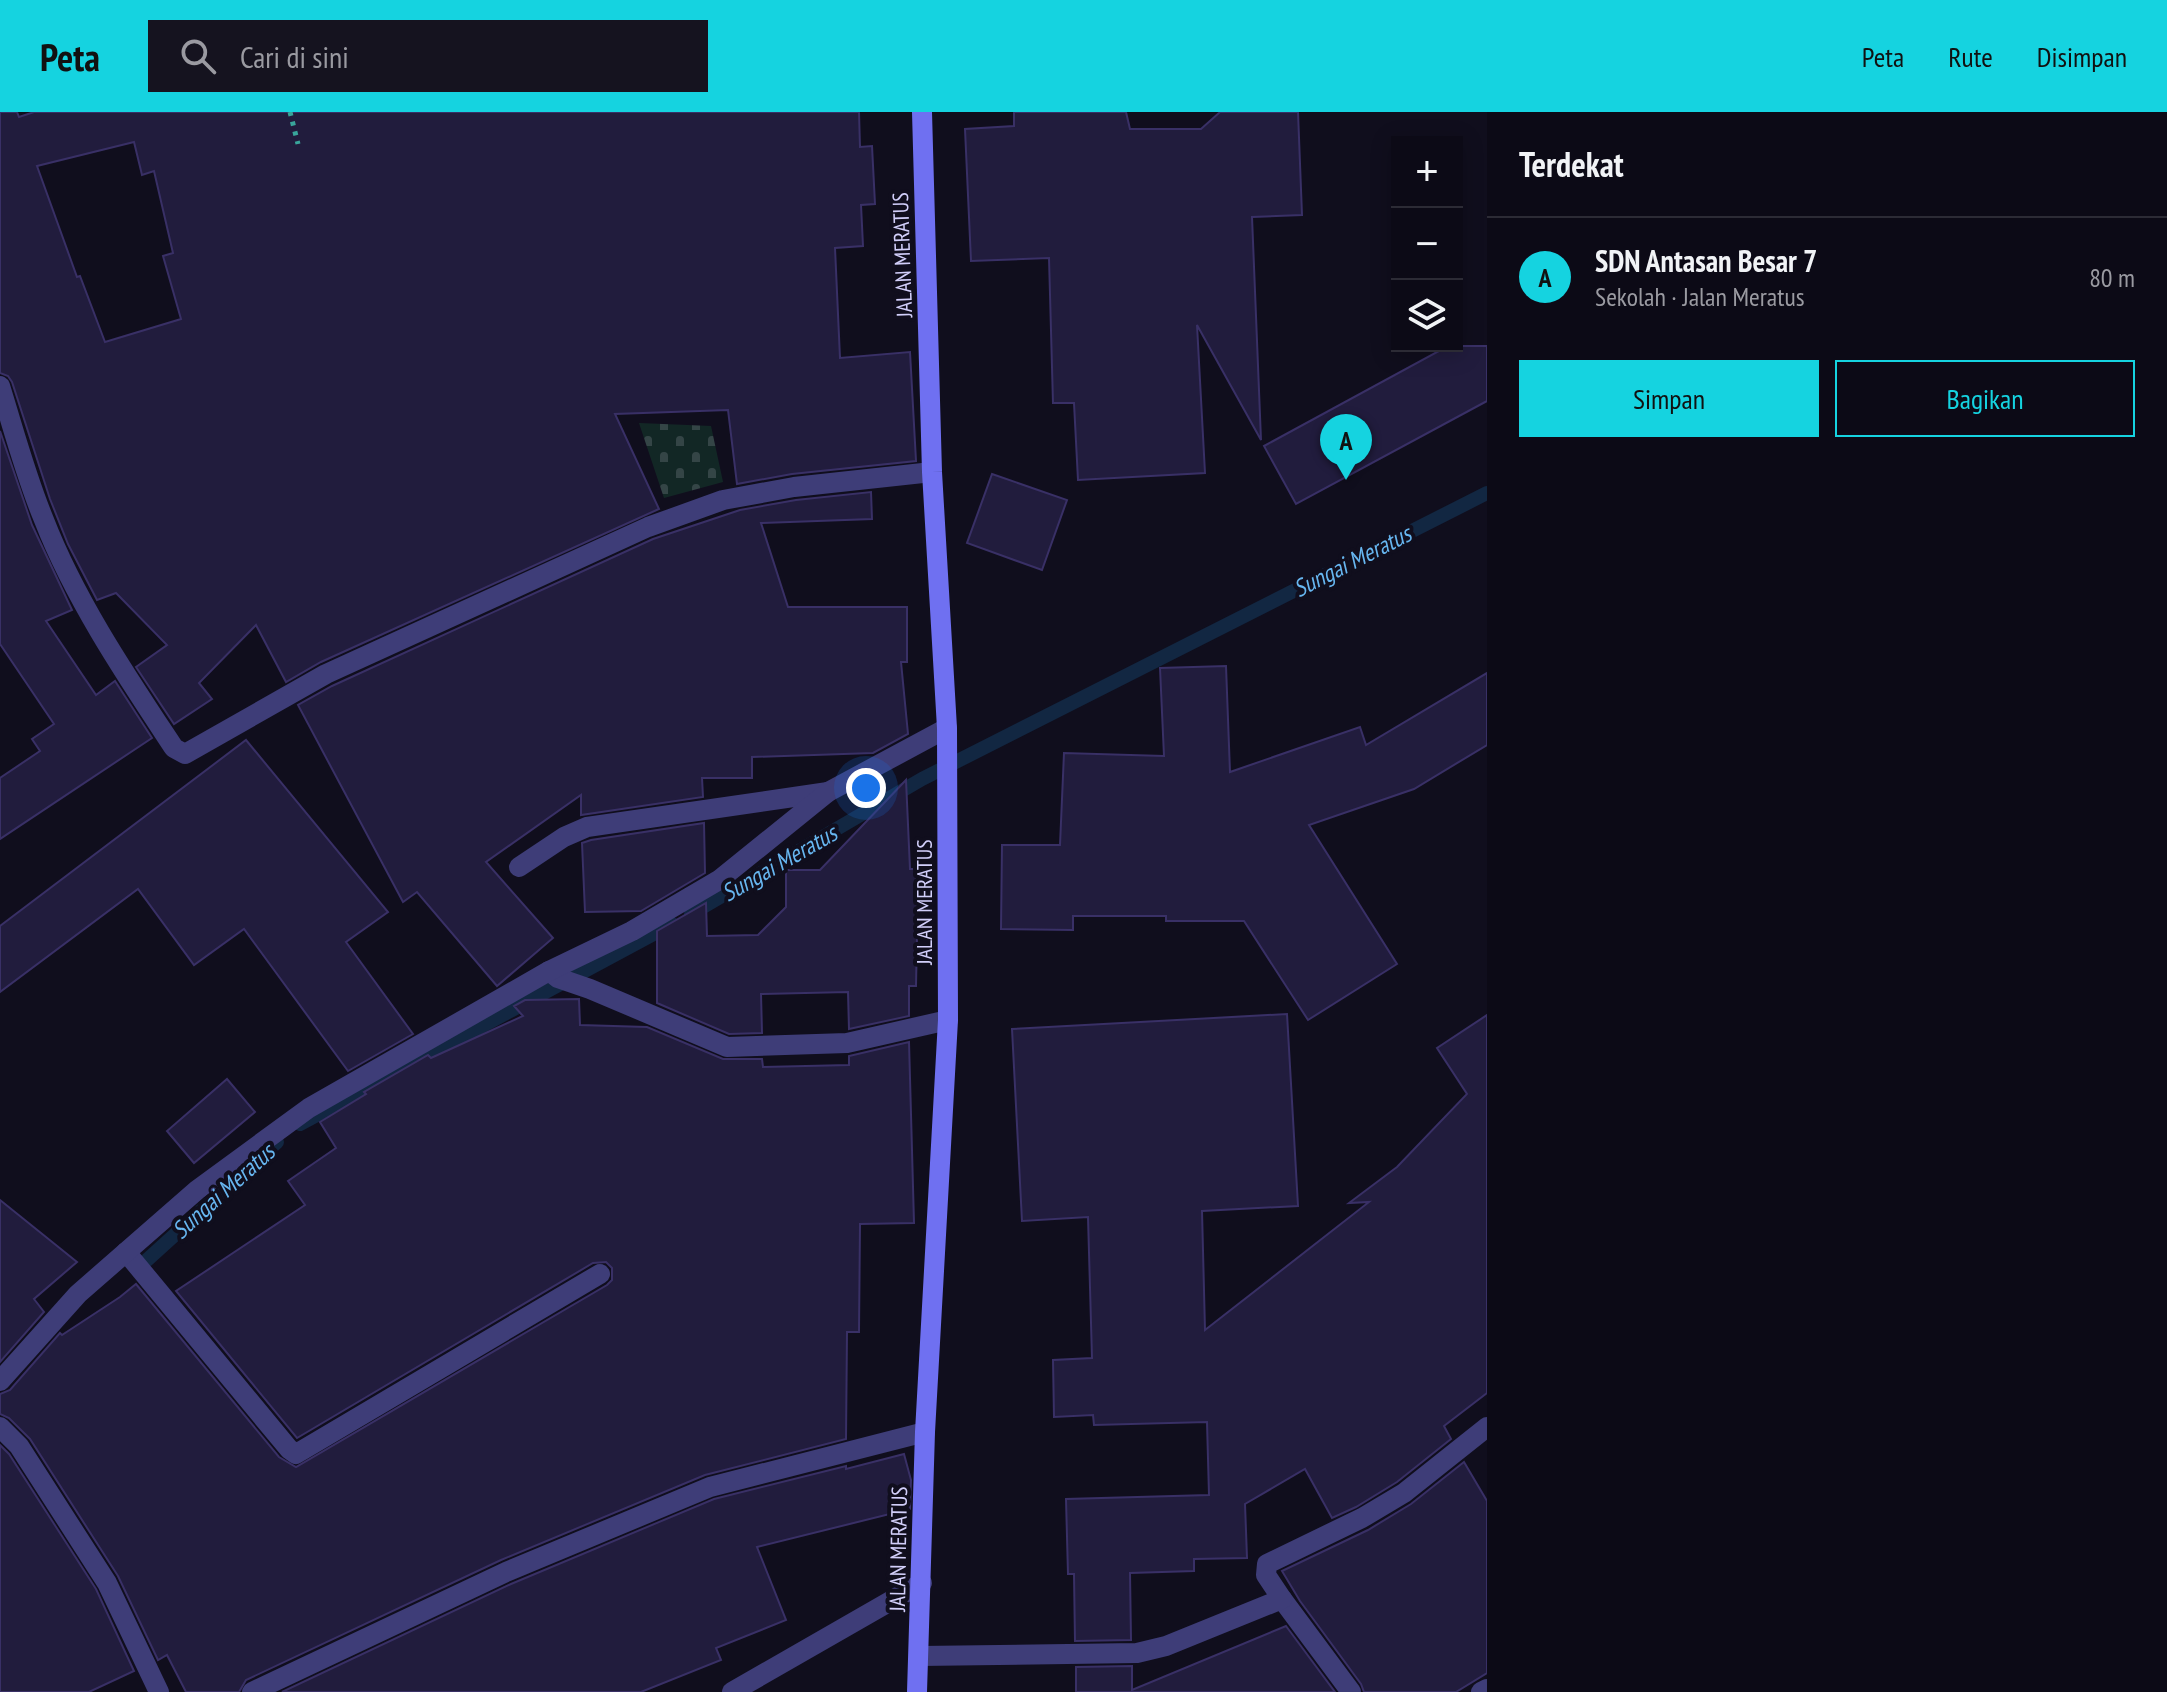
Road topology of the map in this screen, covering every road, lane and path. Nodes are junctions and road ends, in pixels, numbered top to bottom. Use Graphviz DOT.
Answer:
graph roads {
  1 [pos="290,112"];
  2 [pos="922,112"];
  3 [pos="298,144"];
  4 [pos="0,386"];
  5 [pos="932,472"];
  6 [pos="947,728"];
  7 [pos="828,792"];
  8 [pos="519,867"];
  9 [pos="553,975"];
  10 [pos="948,1020"];
  11 [pos="126,1252"];
  12 [pos="600,1274"];
  13 [pos="0,1381"];
  14 [pos="0,1427"];
  15 [pos="1487,1427"];
  16 [pos="925,1432"];
  17 [pos="922,1583"];
  18 [pos="1282,1599"];
  19 [pos="920,1656"];
  20 [pos="1487,1689"];
  21 [pos="159,1692"];
  22 [pos="252,1692"];
  23 [pos="732,1692"];
  24 [pos="917,1692"];
  25 [pos="1351,1692"];
  26 [pos="1481,1692"];
  1 -- 3 [label="path"];
  2 -- 5 [label="street, JALAN MERATUS"];
  4 -- 5 [label="street"];
  5 -- 6 [label="street, JALAN MERATUS"];
  6 -- 7 [label="street"];
  6 -- 10 [label="street, JALAN MERATUS"];
  7 -- 8 [label="street"];
  7 -- 9 [label="street"];
  9 -- 10 [label="street"];
  9 -- 11 [label="street"];
  10 -- 16 [label="street, JALAN MERATUS"];
  11 -- 12 [label="street"];
  11 -- 13 [label="street"];
  14 -- 21 [label="street"];
  15 -- 18 [label="street"];
  16 -- 17 [label="street, JALAN MERATUS"];
  16 -- 22 [label="street"];
  17 -- 19 [label="street, JALAN MERATUS"];
  17 -- 23 [label="street"];
  18 -- 19 [label="street"];
  18 -- 25 [label="street"];
  19 -- 24 [label="street, JALAN MERATUS"];
  20 -- 26 [label="street"];
}
